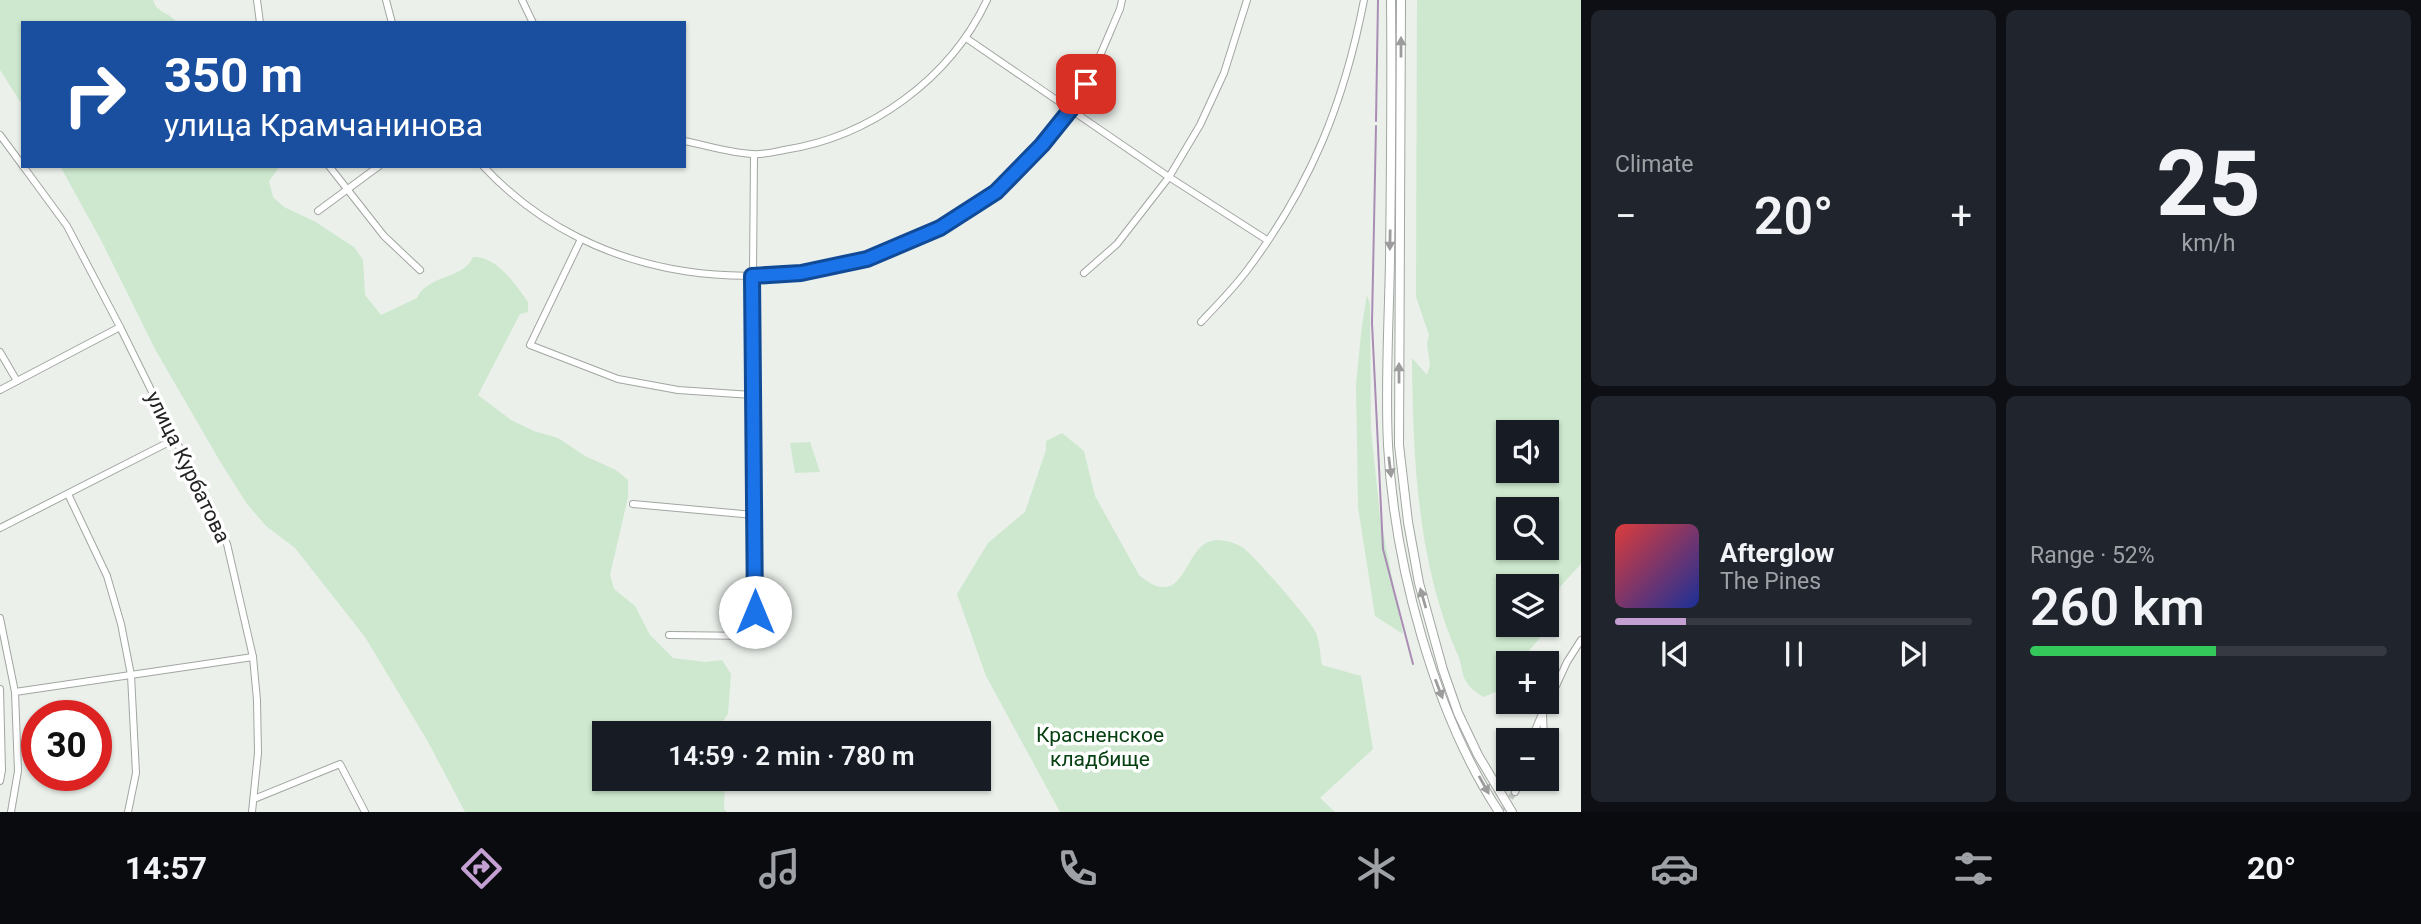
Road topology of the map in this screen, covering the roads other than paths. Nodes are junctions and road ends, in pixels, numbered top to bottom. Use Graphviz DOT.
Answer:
graph roads {
  1 [pos="257,0"];
  2 [pos="386,0"];
  3 [pos="522,0"];
  4 [pos="987,0"];
  5 [pos="1122,0"];
  6 [pos="1247,0"];
  7 [pos="1364,0"];
  8 [pos="1391,0"];
  9 [pos="1401,0"];
  10 [pos="260,21"];
  11 [pos="391,21"];
  12 [pos="532,21"];
  13 [pos="966,38"];
  14 [pos="1071,109"];
  15 [pos="0,135"];
  16 [pos="686,141"];
  17 [pos="754,155"];
  18 [pos="21,163"];
  19 [pos="24,168"];
  20 [pos="330,168"];
  21 [pos="376,168"];
  22 [pos="485,168"];
  23 [pos="1168,177"];
  24 [pos="346,190"];
  25 [pos="318,211"];
  26 [pos="581,239"];
  27 [pos="1267,240"];
  28 [pos="419,270"];
  29 [pos="1084,273"];
  30 [pos="752,276"];
  31 [pos="1201,321"];
  32 [pos="120,327"];
  33 [pos="0,352"];
  34 [pos="17,382"];
  35 [pos="0,390"];
  36 [pos="752,395"];
  37 [pos="175,439"];
  38 [pos="68,494"];
  39 [pos="633,504"];
  40 [pos="754,515"];
  41 [pos="0,528"];
  42 [pos="0,618"];
  43 [pos="669,635"];
  44 [pos="1581,640"];
  45 [pos="253,657"];
  46 [pos="131,675"];
  47 [pos="1559,679"];
  48 [pos="0,689"];
  49 [pos="15,692"];
  50 [pos="1543,714"];
  51 [pos="1537,728"];
  52 [pos="1544,728"];
  53 [pos="0,781"];
  54 [pos="254,799"];
  55 [pos="10,812"];
  56 [pos="128,812"];
  57 [pos="252,812"];
  58 [pos="365,812"];
  59 [pos="1499,812"];
  60 [pos="1512,812"];
  1 -- 10 [label="street"];
  2 -- 11 [label="street"];
  3 -- 12 [label="street"];
  4 -- 13 [label="street"];
  5 -- 14 [label="street"];
  6 -- 23 [label="street"];
  7 -- 27 [label="street"];
  8 -- 59 [label="main road, one-way"];
  60 -- 9 [label="main road, one-way"];
  13 -- 14 [label="street"];
  13 -- 17 [label="street"];
  14 -- 23 [label="street"];
  14 -- 30 [label="street"];
  15 -- 18 [label="street, улица Курбатова"];
  16 -- 17 [label="street"];
  17 -- 30 [label="street"];
  19 -- 32 [label="street, улица Курбатова"];
  20 -- 24 [label="street"];
  21 -- 24 [label="street"];
  22 -- 26 [label="street"];
  23 -- 27 [label="street"];
  23 -- 29 [label="street"];
  24 -- 25 [label="street"];
  24 -- 28 [label="street"];
  26 -- 30 [label="street"];
  26 -- 36 [label="street"];
  27 -- 31 [label="street"];
  30 -- 36 [label="street"];
  32 -- 34 [label="street"];
  32 -- 37 [label="street, улица Курбатова"];
  33 -- 34 [label="street"];
  34 -- 35 [label="street"];
  36 -- 40 [label="street"];
  37 -- 38 [label="street"];
  37 -- 45 [label="street, улица Курбатова"];
  38 -- 41 [label="street"];
  38 -- 46 [label="street"];
  39 -- 40 [label="street"];
  40 -- 43 [label="street"];
  42 -- 49 [label="street"];
  44 -- 47 [label="street"];
  45 -- 46 [label="street"];
  45 -- 54 [label="street, улица Курбатова"];
  46 -- 49 [label="street"];
  46 -- 56 [label="street"];
  48 -- 53 [label="street"];
  49 -- 55 [label="street"];
  50 -- 51 [label="street"];
  50 -- 52 [label="street"];
  54 -- 57 [label="street, улица Курбатова"];
  54 -- 58 [label="street"];
}
